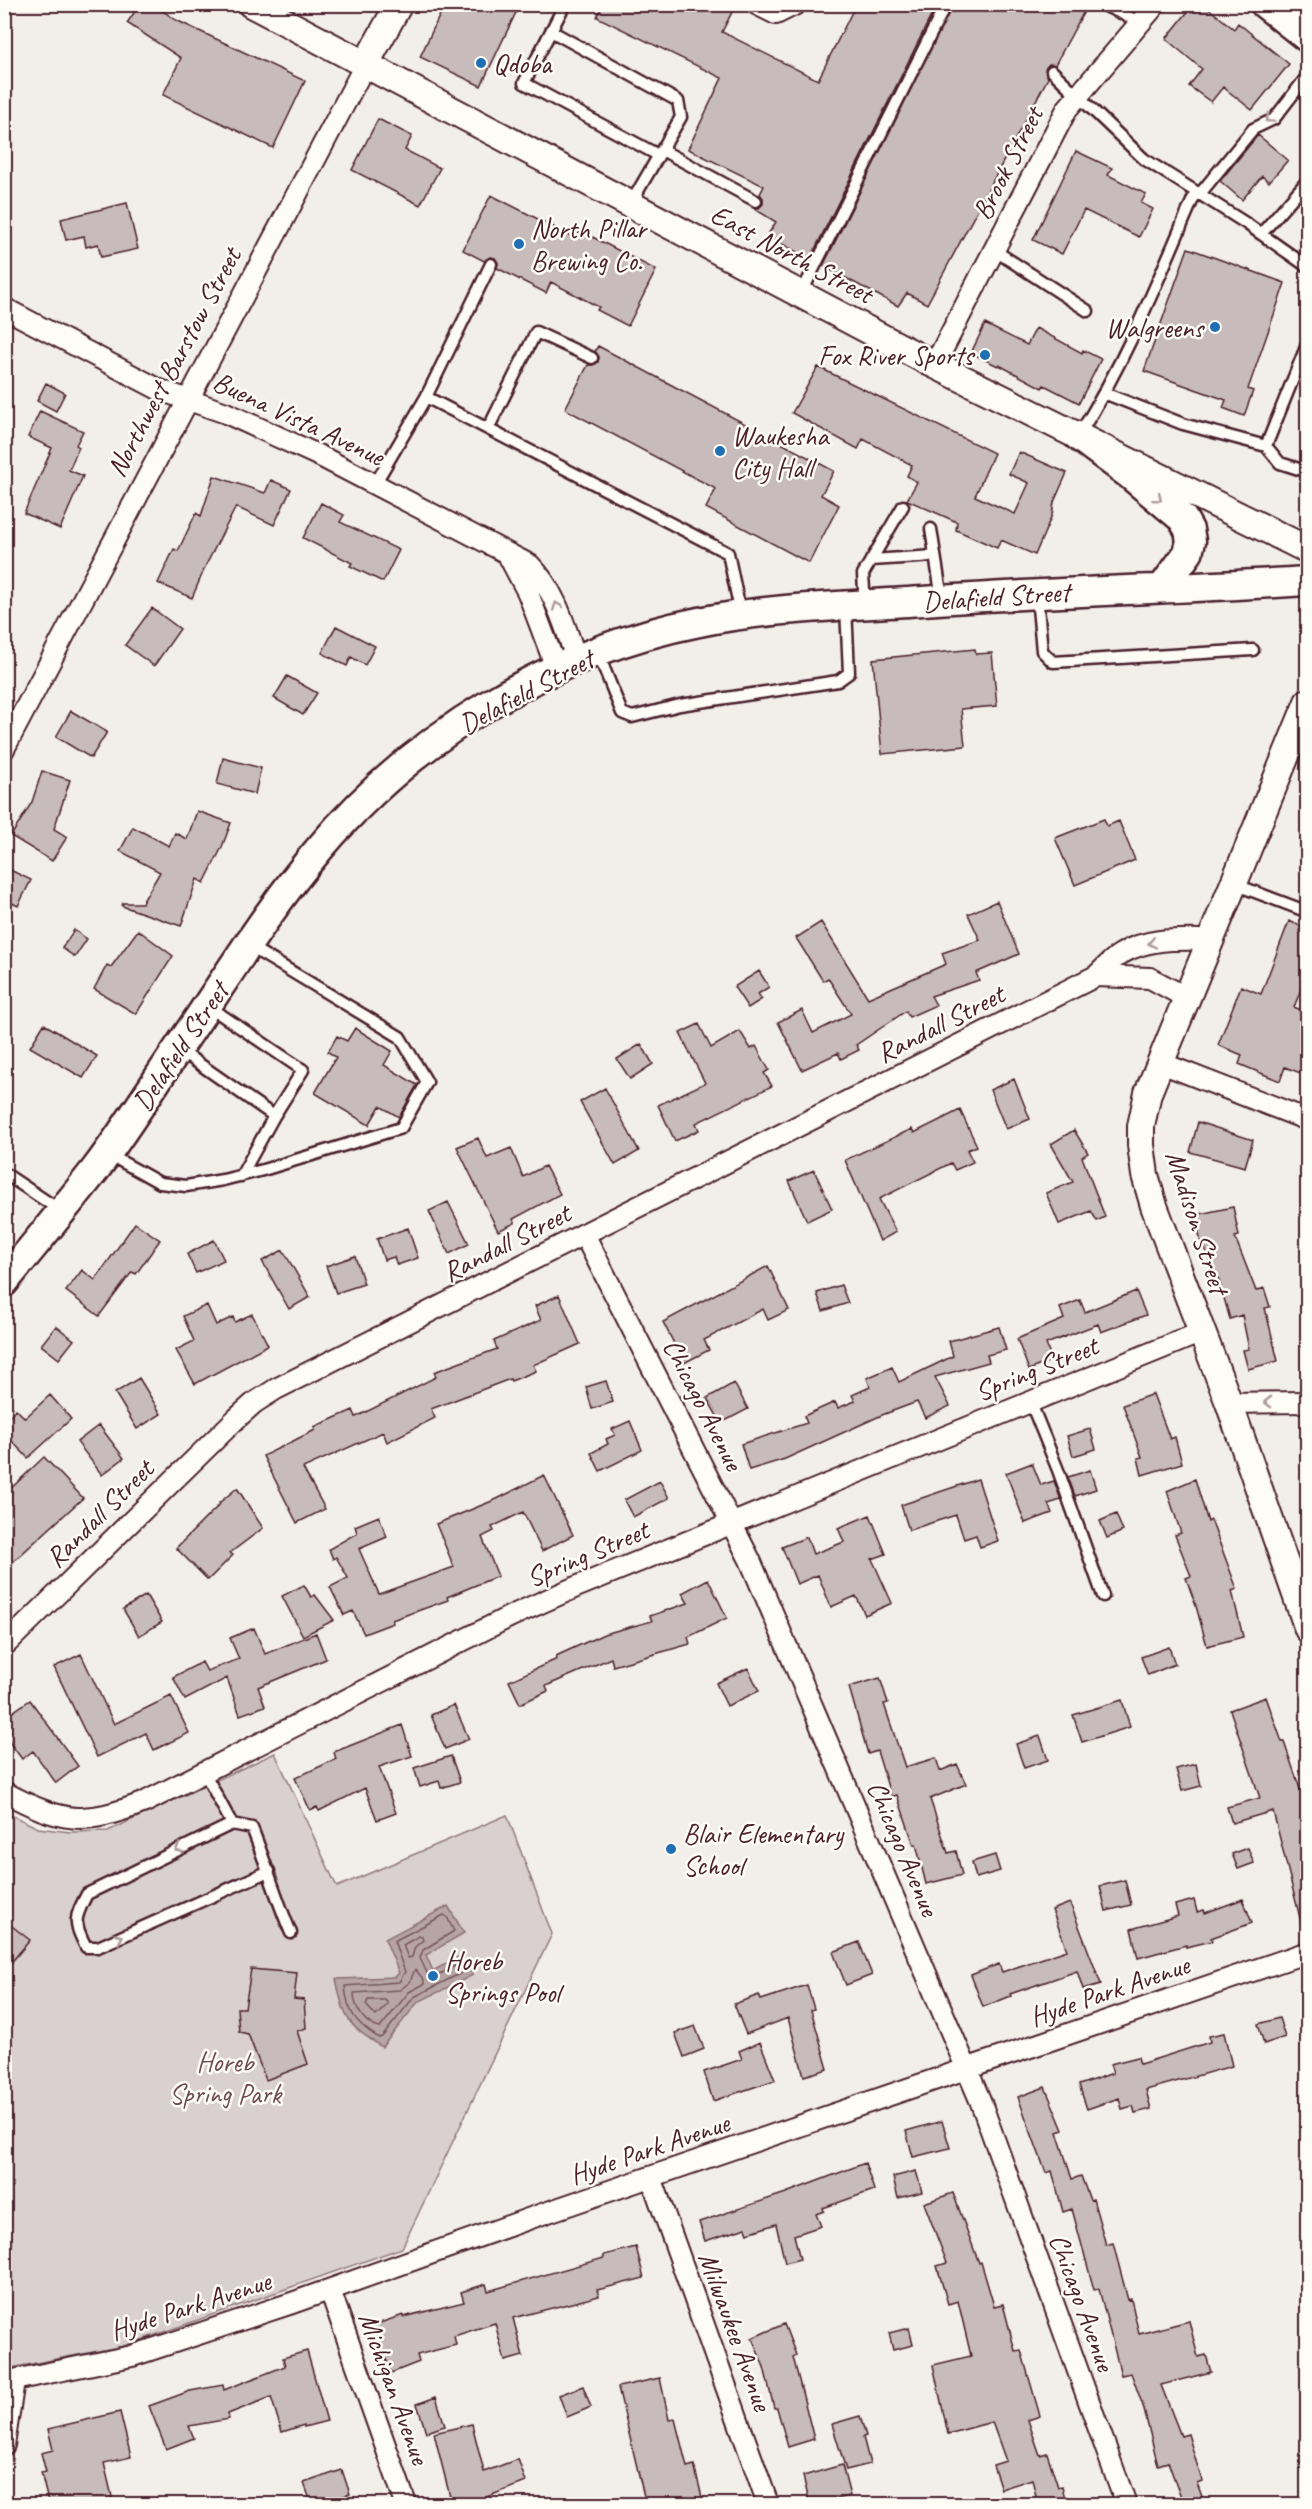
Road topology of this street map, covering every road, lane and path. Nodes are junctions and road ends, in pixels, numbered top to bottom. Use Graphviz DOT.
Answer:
graph roads {
  1 [pos="251,4"];
  2 [pos="399,4"];
  3 [pos="565,4"];
  4 [pos="756,4"];
  5 [pos="796,4"];
  6 [pos="946,4"];
  7 [pos="1101,4"];
  8 [pos="1156,4"];
  9 [pos="1265,4"];
  10 [pos="1140,22"];
  11 [pos="551,32"];
  12 [pos="1308,38"];
  13 [pos="365,65"];
  14 [pos="1052,71"];
  15 [pos="1308,75"];
  16 [pos="1077,96"];
  17 [pos="660,152"];
  18 [pos="1308,180"];
  19 [pos="1198,193"];
  20 [pos="756,201"];
  21 [pos="631,203"];
  22 [pos="1261,234"];
  23 [pos="994,250"];
  24 [pos="491,264"];
  25 [pos="1308,267"];
  26 [pos="801,294"];
  27 [pos="4,308"];
  28 [pos="1088,311"];
  29 [pos="1308,342"];
  30 [pos="592,358"];
  31 [pos="935,364"];
  32 [pos="1104,393"];
  33 [pos="426,397"];
  34 [pos="190,400"];
  35 [pos="488,429"];
  36 [pos="1078,436"];
  37 [pos="1266,446"];
  38 [pos="1308,472"];
  39 [pos="375,484"];
  40 [pos="903,506"];
  41 [pos="931,530"];
  42 [pos="1308,550"];
  43 [pos="935,556"];
  44 [pos="871,560"];
  45 [pos="1308,581"];
  46 [pos="1163,587"];
  47 [pos="1036,593"];
  48 [pos="942,600"];
  49 [pos="855,606"];
  50 [pos="741,615"];
  51 [pos="1253,650"];
  52 [pos="577,661"];
  53 [pos="1308,702"];
  54 [pos="4,749"];
  55 [pos="1234,884"];
  56 [pos="1308,912"];
  57 [pos="1211,940"];
  58 [pos="248,945"];
  59 [pos="1096,976"];
  60 [pos="1187,998"];
  61 [pos="207,1005"];
  62 [pos="178,1049"];
  63 [pos="1161,1063"];
  64 [pos="274,1116"];
  65 [pos="1308,1120"];
  66 [pos="106,1153"];
  67 [pos="4,1173"];
  68 [pos="241,1176"];
  69 [pos="62,1211"];
  70 [pos="584,1234"];
  71 [pos="4,1282"];
  72 [pos="1202,1332"];
  73 [pos="1030,1401"];
  74 [pos="1308,1402"];
  75 [pos="1229,1403"];
  76 [pos="732,1524"];
  77 [pos="1102,1596"];
  78 [pos="1308,1629"];
  79 [pos="4,1646"];
  80 [pos="204,1772"];
  81 [pos="4,1792"];
  82 [pos="232,1824"];
  83 [pos="269,1871"];
  84 [pos="291,1933"];
  85 [pos="1308,1952"];
  86 [pos="966,2068"];
  87 [pos="651,2177"];
  88 [pos="330,2290"];
  89 [pos="9,2381"];
  90 [pos="4,2445"];
  91 [pos="406,2505"];
  92 [pos="768,2505"];
  93 [pos="1126,2505"];
  1 -- 13 [label="street, East North Street"];
  2 -- 13 [label="street, Northwest Barstow Street"];
  3 -- 11 [label="lane"];
  4 -- 5 [label="street"];
  6 -- 26 [label="lane"];
  7 -- 10 [label="lane"];
  8 -- 10 [label="street, Brook Street"];
  9 -- 12 [label="main road"];
  10 -- 16 [label="street, Brook Street"];
  11 -- 17 [label="lane"];
  11 -- 17 [label="lane"];
  13 -- 21 [label="street, East North Street"];
  13 -- 34 [label="street, Northwest Barstow Street"];
  14 -- 16 [label="lane"];
  15 -- 19 [label="lane, one-way"];
  16 -- 19 [label="lane"];
  16 -- 23 [label="street, Brook Street"];
  17 -- 20 [label="lane"];
  17 -- 21 [label="lane"];
  18 -- 22 [label="lane"];
  19 -- 22 [label="lane"];
  19 -- 32 [label="lane"];
  21 -- 26 [label="street, East North Street"];
  22 -- 25 [label="lane"];
  23 -- 28 [label="lane"];
  23 -- 31 [label="street, Brook Street"];
  24 -- 33 [label="lane"];
  26 -- 31 [label="street, East North Street"];
  27 -- 34 [label="street, Buena Vista Avenue"];
  29 -- 37 [label="lane"];
  30 -- 35 [label="lane"];
  31 -- 36 [label="street, East North Street"];
  32 -- 36 [label="lane"];
  32 -- 37 [label="lane"];
  33 -- 35 [label="lane"];
  33 -- 39 [label="lane"];
  34 -- 39 [label="street, Buena Vista Avenue"];
  34 -- 54 [label="street, Northwest Barstow Street"];
  35 -- 50 [label="lane"];
  36 -- 42 [label="street, East North Street"];
  36 -- 46 [label="main road, one-way"];
  37 -- 38 [label="lane"];
  39 -- 52 [label="street, Buena Vista Avenue"];
  40 -- 44 [label="lane"];
  41 -- 43 [label="lane"];
  43 -- 44 [label="lane"];
  43 -- 48 [label="lane"];
  44 -- 49 [label="lane"];
  45 -- 46 [label="main road, Delafield Street"];
  46 -- 47 [label="main road, Delafield Street"];
  47 -- 48 [label="main road, Delafield Street"];
  47 -- 51 [label="lane"];
  48 -- 49 [label="main road, Delafield Street"];
  49 -- 50 [label="main road, Delafield Street"];
  49 -- 52 [label="lane"];
  50 -- 52 [label="main road, Delafield Street"];
  52 -- 58 [label="main road, Delafield Street"];
  53 -- 55 [label="street, Madison Street"];
  55 -- 56 [label="lane"];
  55 -- 57 [label="street, Madison Street"];
  57 -- 59 [label="street, Randall Street, one-way"];
  57 -- 60 [label="street, Madison Street"];
  58 -- 61 [label="main road, Delafield Street"];
  58 -- 68 [label="lane"];
  59 -- 60 [label="street, Randall Street"];
  59 -- 70 [label="street, Randall Street"];
  60 -- 63 [label="street, Madison Street"];
  61 -- 62 [label="main road, Delafield Street"];
  61 -- 64 [label="lane"];
  62 -- 64 [label="lane"];
  62 -- 66 [label="main road, Delafield Street"];
  63 -- 65 [label="street"];
  63 -- 72 [label="street, Madison Street"];
  64 -- 68 [label="lane"];
  66 -- 68 [label="lane"];
  66 -- 69 [label="main road, Delafield Street"];
  67 -- 69 [label="lane"];
  69 -- 71 [label="main road, Delafield Street"];
  70 -- 76 [label="street, Chicago Avenue"];
  70 -- 79 [label="street, Randall Street"];
  72 -- 73 [label="street, Spring Street"];
  72 -- 75 [label="street, Madison Street"];
  73 -- 76 [label="street, Spring Street"];
  73 -- 77 [label="lane"];
  74 -- 75 [label="street, one-way"];
  75 -- 78 [label="street, Madison Street"];
  76 -- 80 [label="street, Spring Street"];
  76 -- 86 [label="street, Chicago Avenue"];
  80 -- 81 [label="street, Spring Street"];
  80 -- 82 [label="lane"];
  82 -- 83 [label="lane"];
  82 -- 83 [label="lane, one-way"];
  83 -- 84 [label="lane"];
  85 -- 86 [label="street, Hyde Park Avenue"];
  86 -- 87 [label="street, Hyde Park Avenue"];
  86 -- 93 [label="street, Chicago Avenue"];
  87 -- 88 [label="street, Hyde Park Avenue"];
  87 -- 92 [label="street, Milwaukee Avenue"];
  88 -- 89 [label="street, Hyde Park Avenue"];
  88 -- 91 [label="street, Michigan Avenue"];
  89 -- 90 [label="street"];
}
